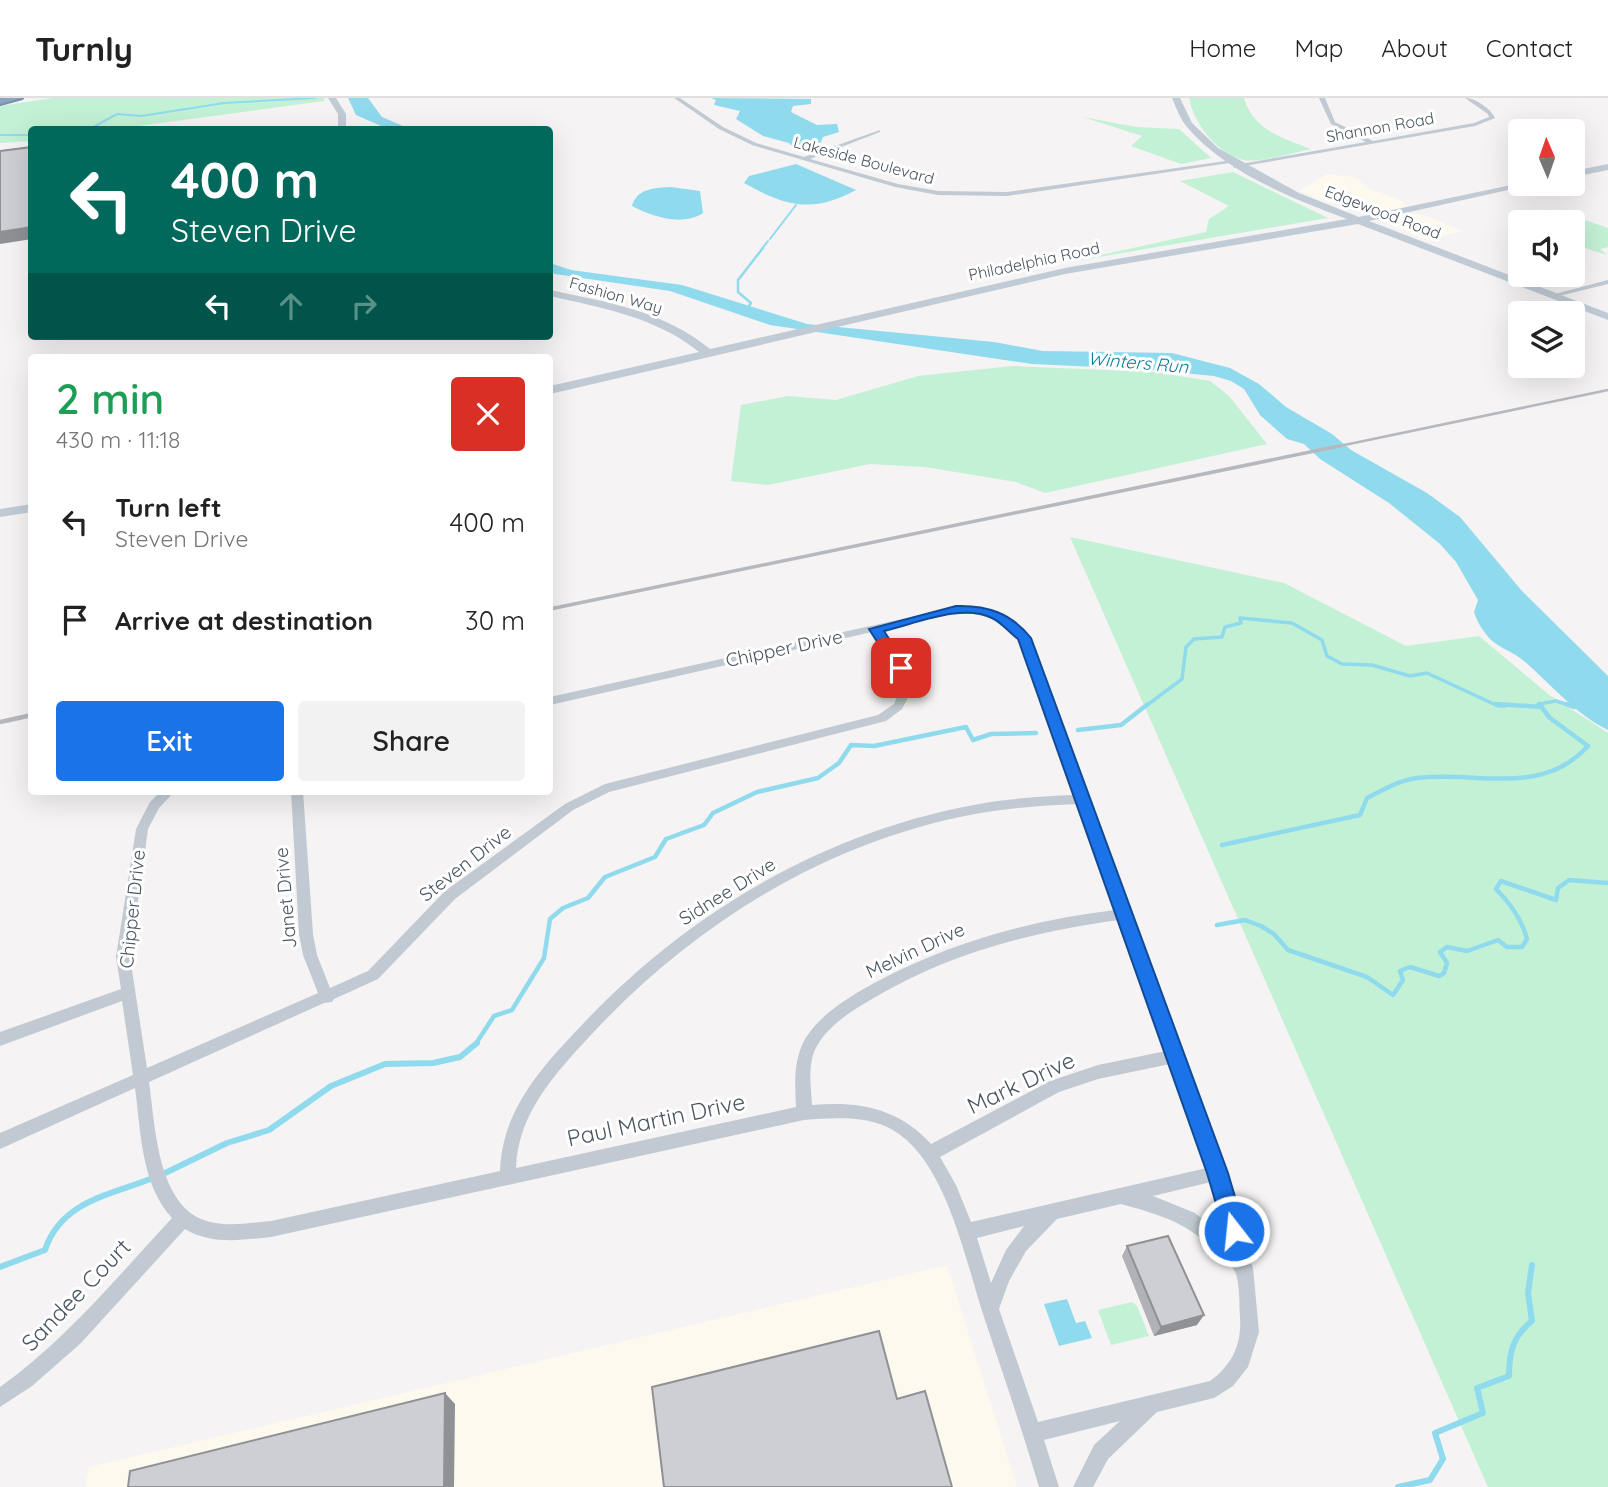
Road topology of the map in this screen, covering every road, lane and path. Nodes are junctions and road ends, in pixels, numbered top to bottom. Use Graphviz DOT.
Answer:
graph roads {
  1 [pos="17,98"];
  2 [pos="677,98"];
  3 [pos="1176,98"];
  4 [pos="1322,98"];
  5 [pos="1468,98"];
  6 [pos="0,101"];
  7 [pos="334,101"];
  8 [pos="342,126"];
  9 [pos="878,131"];
  10 [pos="1372,142"];
  11 [pos="803,159"];
  12 [pos="1237,164"];
  13 [pos="1608,167"];
  14 [pos="1586,171"];
  15 [pos="1508,189"];
  16 [pos="1361,220"];
  17 [pos="1608,282"];
  18 [pos="553,294"];
  19 [pos="1555,295"];
  20 [pos="1608,317"];
  21 [pos="707,353"];
  22 [pos="553,389"];
  23 [pos="28,509"];
  24 [pos="0,513"];
  25 [pos="876,629"];
  26 [pos="553,700"];
  27 [pos="166,795"];
  28 [pos="297,795"];
  29 [pos="1084,799"];
  30 [pos="1124,914"];
  31 [pos="127,993"];
  32 [pos="327,999"];
  33 [pos="0,1039"];
  34 [pos="1175,1056"];
  35 [pos="139,1078"];
  36 [pos="804,1113"];
  37 [pos="0,1141"];
  38 [pos="931,1153"];
  39 [pos="1217,1173"];
  40 [pos="508,1178"];
  41 [pos="1119,1195"];
  42 [pos="1057,1210"];
  43 [pos="182,1220"];
  44 [pos="965,1233"];
  45 [pos="1244,1268"];
  46 [pos="991,1309"];
  47 [pos="0,1398"];
  48 [pos="1151,1405"];
  49 [pos="1033,1433"];
  50 [pos="1049,1487"];
  51 [pos="1083,1487"];
  1 -- 6 [label="highway"];
  2 -- 11 [label="street, Lakeside Boulevard"];
  3 -- 12 [label="main road, Edgewood Road"];
  4 -- 10 [label="street"];
  5 -- 10 [label="street, Shannon Road"];
  7 -- 8 [label="main road"];
  9 -- 11 [label="street"];
  10 -- 12 [label="street, Shannon Road"];
  11 -- 12 [label="street, Lakeside Boulevard"];
  12 -- 16 [label="main road, Edgewood Road"];
  13 -- 14 [label="main road"];
  15 -- 16 [label="main road, Philadelphia Road"];
  16 -- 19 [label="main road, Edgewood Road"];
  16 -- 21 [label="main road, Philadelphia Road"];
  17 -- 19 [label="street"];
  18 -- 21 [label="main road, Fashion Way"];
  19 -- 20 [label="main road, Edgewood Road"];
  21 -- 22 [label="main road, Philadelphia Road"];
  23 -- 24 [label="main road"];
  25 -- 26 [label="street, Chipper Drive"];
  25 -- 29 [label="street, Chipper Drive"];
  25 -- 32 [label="street, Steven Drive"];
  27 -- 31 [label="street, Chipper Drive"];
  28 -- 32 [label="street, Janet Drive"];
  29 -- 30 [label="street, Chipper Drive"];
  29 -- 40 [label="street, Sidnee Drive"];
  30 -- 34 [label="street, Chipper Drive"];
  30 -- 36 [label="street, Melvin Drive"];
  31 -- 33 [label="street"];
  31 -- 35 [label="street, Chipper Drive"];
  32 -- 35 [label="street, Steven Drive"];
  34 -- 38 [label="street, Mark Drive"];
  34 -- 39 [label="street, Chipper Drive"];
  35 -- 37 [label="street, Steven Drive"];
  35 -- 43 [label="street"];
  36 -- 38 [label="street, Paul Martin Drive"];
  36 -- 40 [label="street, Paul Martin Drive"];
  38 -- 44 [label="street, Paul Martin Drive"];
  39 -- 41 [label="street"];
  39 -- 45 [label="street, Chipper Drive"];
  40 -- 43 [label="street, Paul Martin Drive"];
  41 -- 42 [label="street"];
  41 -- 45 [label="street"];
  42 -- 44 [label="street"];
  42 -- 46 [label="street"];
  43 -- 47 [label="street, Sandee Court"];
  44 -- 46 [label="street, Paul Martin Drive"];
  45 -- 48 [label="street, Chipper Drive"];
  46 -- 49 [label="street, Paul Martin Drive"];
  48 -- 49 [label="street, Chipper Drive"];
  48 -- 51 [label="street, Chipper Drive"];
  49 -- 50 [label="street, Paul Martin Drive"];
}
